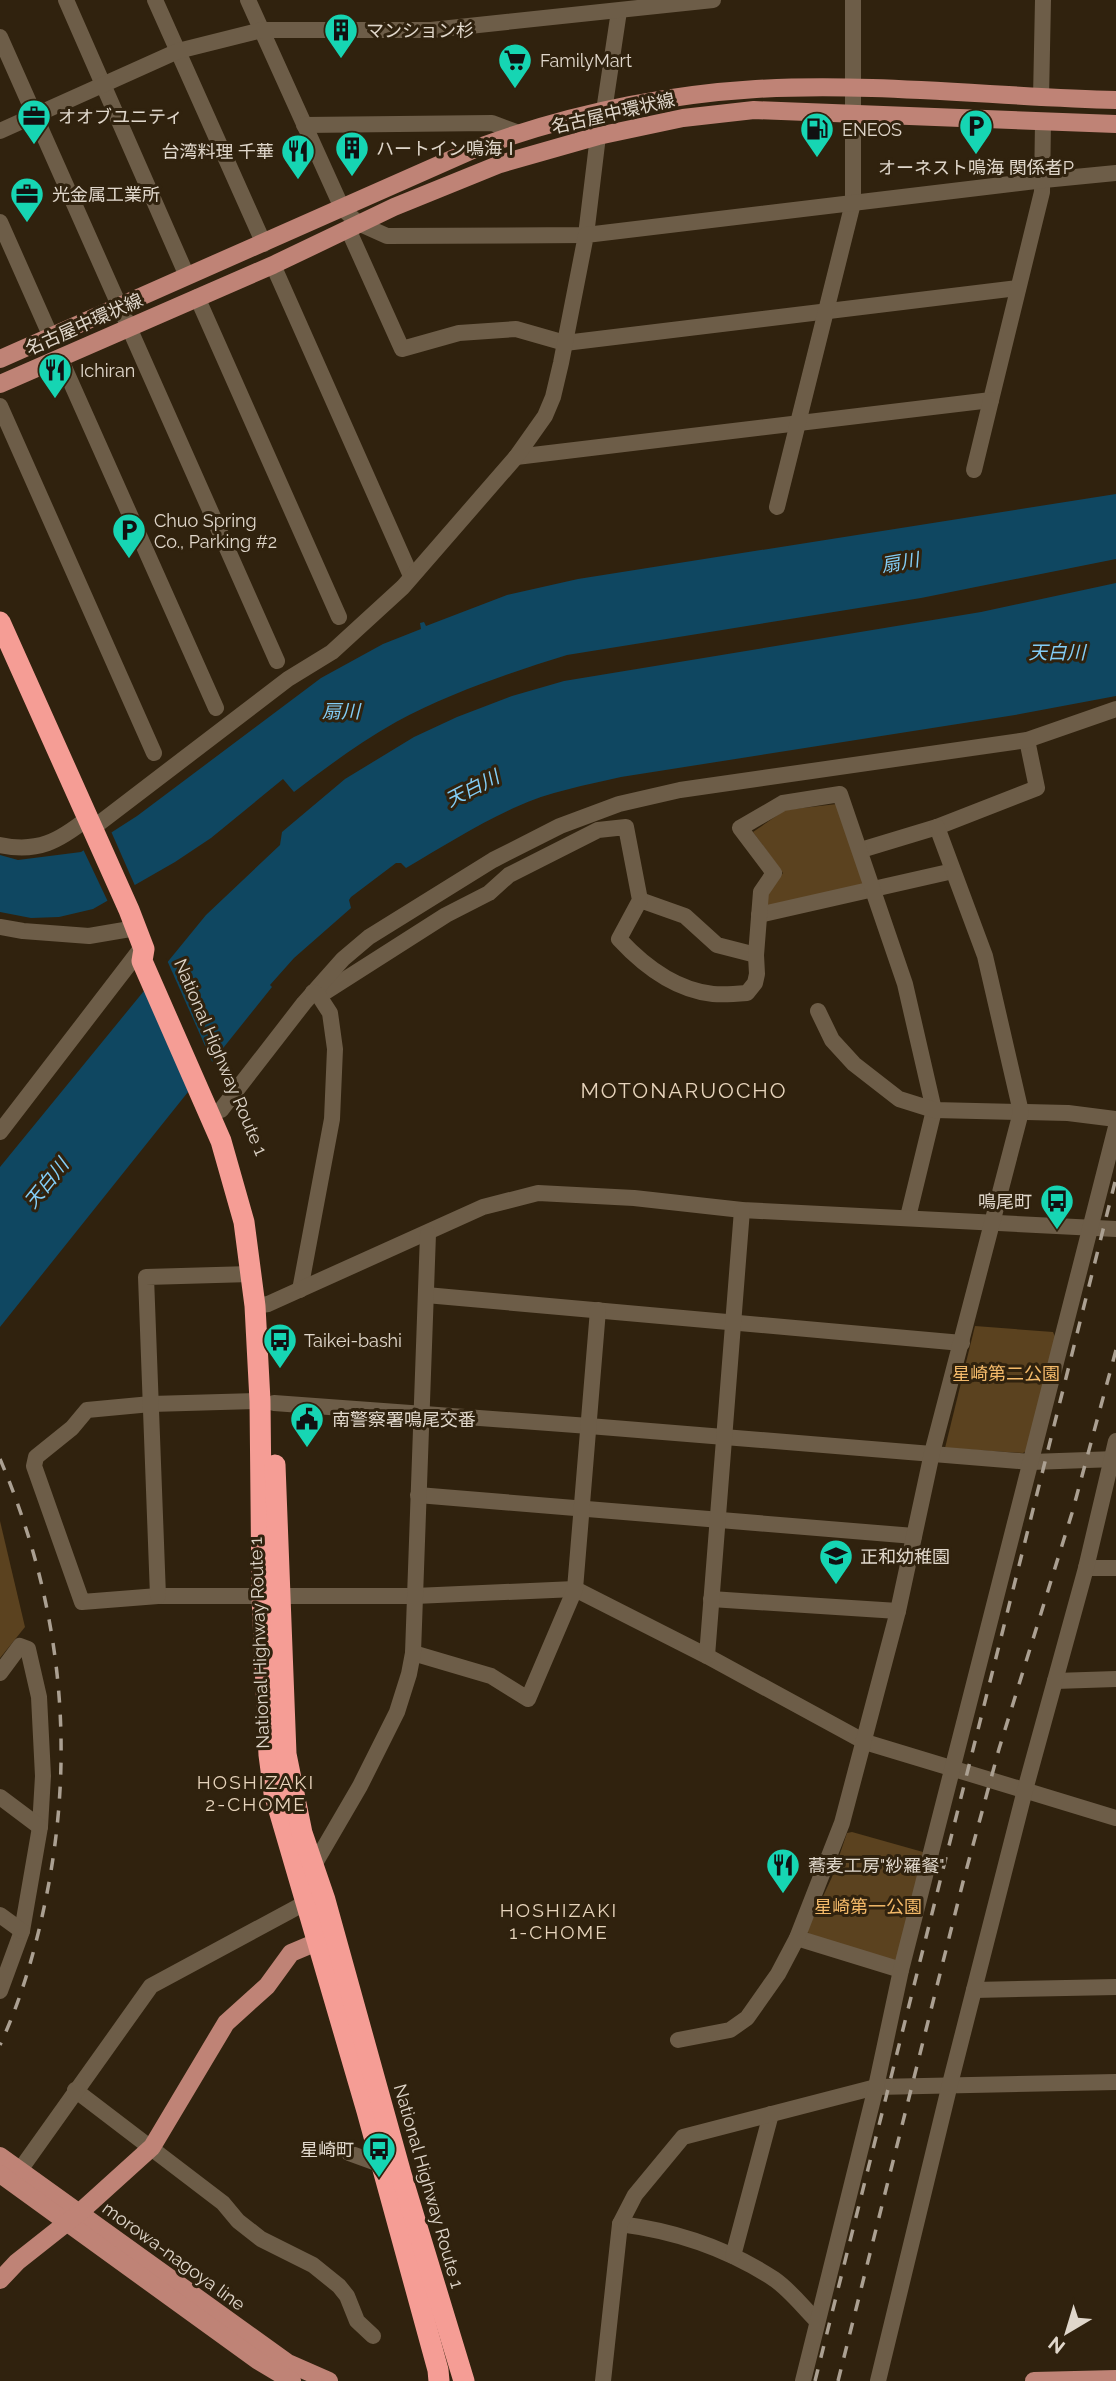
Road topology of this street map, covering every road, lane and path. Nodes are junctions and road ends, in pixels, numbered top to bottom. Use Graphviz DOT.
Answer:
graph roads {
  1 [pos="66,0"];
  2 [pos="155,0"];
  3 [pos="248,0"];
  4 [pos="713,0"];
  5 [pos="853,0"];
  6 [pos="1043,0"];
  7 [pos="619,11"];
  8 [pos="262,30"];
  9 [pos="0,37"];
  10 [pos="178,51"];
  11 [pos="103,85"];
  12 [pos="853,88"];
  13 [pos="1041,98"];
  14 [pos="1116,100"];
  15 [pos="604,111"];
  16 [pos="854,112"];
  17 [pos="36,115"];
  18 [pos="1043,121"];
  19 [pos="1116,124"];
  20 [pos="304,125"];
  21 [pos="0,131"];
  22 [pos="519,133"];
  23 [pos="598,136"];
  24 [pos="1116,173"];
  25 [pos="1044,180"];
  26 [pos="853,203"];
  27 [pos="342,208"];
  28 [pos="0,222"];
  29 [pos="353,226"];
  30 [pos="586,235"];
  31 [pos="264,244"];
  32 [pos="273,265"];
  33 [pos="187,276"];
  34 [pos="1018,288"];
  35 [pos="197,297"];
  36 [pos="120,307"];
  37 [pos="827,311"];
  38 [pos="128,327"];
  39 [pos="51,337"];
  40 [pos="565,343"];
  41 [pos="60,358"];
  42 [pos="0,359"];
  43 [pos="0,384"];
  44 [pos="991,400"];
  45 [pos="0,406"];
  46 [pos="799,423"];
  47 [pos="516,457"];
  48 [pos="974,470"];
  49 [pos="777,507"];
  50 [pos="411,576"];
  51 [pos="339,617"];
  52 [pos="0,622"];
  53 [pos="276,661"];
  54 [pos="216,708"];
  55 [pos="1116,709"];
  56 [pos="1027,740"];
  57 [pos="155,753"];
  58 [pos="92,826"];
  59 [pos="937,827"];
  60 [pos="0,845"];
  61 [pos="861,850"];
  62 [pos="953,871"];
  63 [pos="873,890"];
  64 [pos="640,900"];
  65 [pos="759,915"];
  66 [pos="0,928"];
  67 [pos="141,941"];
  68 [pos="756,955"];
  69 [pos="316,994"];
  70 [pos="818,1011"];
  71 [pos="216,1110"];
  72 [pos="934,1110"];
  73 [pos="1021,1112"];
  74 [pos="1116,1119"];
  75 [pos="1116,1127"];
  76 [pos="0,1132"];
  77 [pos="742,1210"];
  78 [pos="908,1217"];
  79 [pos="993,1222"];
  80 [pos="1092,1228"];
  81 [pos="1116,1229"];
  82 [pos="428,1234"];
  83 [pos="251,1274"];
  84 [pos="300,1290"];
  85 [pos="426,1295"];
  86 [pos="261,1305"];
  87 [pos="598,1310"];
  88 [pos="733,1322"];
  89 [pos="962,1343"];
  90 [pos="267,1402"];
  91 [pos="150,1404"];
  92 [pos="421,1414"];
  93 [pos="589,1426"];
  94 [pos="724,1436"];
  95 [pos="1116,1441"];
  96 [pos="932,1453"];
  97 [pos="1114,1459"];
  98 [pos="1031,1462"];
  99 [pos="418,1495"];
  100 [pos="582,1508"];
  101 [pos="718,1520"];
  102 [pos="914,1536"];
  103 [pos="1116,1567"];
  104 [pos="1087,1568"];
  105 [pos="575,1589"];
  106 [pos="158,1596"];
  107 [pos="270,1596"];
  108 [pos="415,1596"];
  109 [pos="711,1599"];
  110 [pos="898,1611"];
  111 [pos="412,1653"];
  112 [pos="707,1656"];
  113 [pos="0,1672"];
  114 [pos="1116,1679"];
  115 [pos="1055,1681"];
  116 [pos="865,1742"];
  117 [pos="954,1769"];
  118 [pos="1025,1790"];
  119 [pos="0,1797"];
  120 [pos="1116,1818"];
  121 [pos="40,1827"];
  122 [pos="314,1865"];
  123 [pos="305,1903"];
  124 [pos="0,1915"];
  125 [pos="22,1931"];
  126 [pos="797,1938"];
  127 [pos="317,1942"];
  128 [pos="901,1970"];
  129 [pos="1116,1987"];
  130 [pos="974,1990"];
  131 [pos="0,1991"];
  132 [pos="678,2040"];
  133 [pos="1116,2082"];
  134 [pos="950,2084"];
  135 [pos="876,2087"];
  136 [pos="75,2090"];
  137 [pos="771,2114"];
  138 [pos="152,2147"];
  139 [pos="349,2153"];
  140 [pos="0,2156"];
  141 [pos="382,2165"];
  142 [pos="20,2170"];
  143 [pos="0,2174"];
  144 [pos="73,2218"];
  145 [pos="620,2224"];
  146 [pos="733,2256"];
  147 [pos="0,2280"];
  148 [pos="817,2321"];
  149 [pos="373,2336"];
  150 [pos="1116,2379"];
  151 [pos="292,2381"];
  152 [pos="329,2381"];
  153 [pos="439,2381"];
  154 [pos="464,2381"];
  155 [pos="603,2381"];
  156 [pos="803,2381"];
  157 [pos="878,2381"];
  158 [pos="1034,2381"];
  1 -- 11 [label="street"];
  2 -- 10 [label="street"];
  3 -- 8 [label="street"];
  4 -- 7 [label="street"];
  5 -- 12 [label="street"];
  6 -- 13 [label="street"];
  7 -- 8 [label="street"];
  7 -- 15 [label="street"];
  8 -- 10 [label="street"];
  8 -- 20 [label="street"];
  9 -- 17 [label="street"];
  10 -- 11 [label="street"];
  10 -- 31 [label="street"];
  11 -- 17 [label="street"];
  11 -- 33 [label="street"];
  12 -- 13 [label="main road, 名古屋中環状線"];
  12 -- 15 [label="main road, 名古屋中環状線"];
  12 -- 16 [label="street"];
  13 -- 14 [label="main road, 名古屋中環状線"];
  15 -- 22 [label="main road, 名古屋中環状線"];
  16 -- 18 [label="main road, 名古屋中環状線"];
  16 -- 23 [label="main road, 名古屋中環状線"];
  16 -- 26 [label="street"];
  17 -- 21 [label="street"];
  17 -- 36 [label="street"];
  18 -- 19 [label="main road, 名古屋中環状線"];
  18 -- 25 [label="street"];
  20 -- 22 [label="street"];
  20 -- 27 [label="street"];
  22 -- 27 [label="main road, 名古屋中環状線"];
  23 -- 29 [label="main road, 名古屋中環状線"];
  23 -- 30 [label="street"];
  24 -- 25 [label="street"];
  25 -- 26 [label="street"];
  25 -- 34 [label="street"];
  26 -- 30 [label="street"];
  26 -- 37 [label="street"];
  27 -- 29 [label="street"];
  27 -- 31 [label="main road, 名古屋中環状線"];
  28 -- 39 [label="street"];
  29 -- 30 [label="street"];
  29 -- 32 [label="main road, 名古屋中環状線"];
  29 -- 40 [label="street"];
  30 -- 40 [label="street"];
  31 -- 33 [label="main road, 名古屋中環状線"];
  32 -- 35 [label="main road, 名古屋中環状線"];
  32 -- 50 [label="street"];
  33 -- 36 [label="main road, 名古屋中環状線"];
  34 -- 37 [label="street"];
  34 -- 44 [label="street"];
  35 -- 38 [label="main road, 名古屋中環状線"];
  35 -- 51 [label="street"];
  36 -- 38 [label="street"];
  36 -- 39 [label="main road, 名古屋中環状線"];
  37 -- 40 [label="street"];
  37 -- 46 [label="street"];
  38 -- 41 [label="main road, 名古屋中環状線"];
  38 -- 53 [label="street"];
  39 -- 42 [label="main road, 名古屋中環状線"];
  40 -- 47 [label="street"];
  41 -- 43 [label="main road, 名古屋中環状線"];
  41 -- 54 [label="street"];
  44 -- 46 [label="street"];
  44 -- 48 [label="street"];
  45 -- 57 [label="street"];
  46 -- 47 [label="street"];
  46 -- 49 [label="street"];
  47 -- 50 [label="street"];
  50 -- 58 [label="street"];
  52 -- 58 [label="highway, National Highway Route 1"];
  55 -- 56 [label="street"];
  56 -- 59 [label="street"];
  56 -- 69 [label="street"];
  58 -- 60 [label="street"];
  58 -- 67 [label="highway, National Highway Route 1"];
  59 -- 61 [label="street"];
  59 -- 62 [label="street"];
  61 -- 63 [label="street"];
  61 -- 65 [label="street"];
  62 -- 63 [label="street"];
  62 -- 73 [label="street"];
  63 -- 65 [label="street"];
  63 -- 72 [label="street"];
  64 -- 68 [label="street"];
  64 -- 68 [label="street"];
  64 -- 69 [label="street"];
  65 -- 68 [label="street"];
  66 -- 67 [label="street"];
  67 -- 71 [label="highway, National Highway Route 1"];
  67 -- 76 [label="street"];
  69 -- 71 [label="street"];
  69 -- 84 [label="street"];
  70 -- 72 [label="street"];
  71 -- 83 [label="highway, National Highway Route 1"];
  71 -- 86 [label="highway, National Highway Route 1"];
  72 -- 73 [label="street"];
  72 -- 78 [label="street"];
  73 -- 74 [label="street"];
  73 -- 79 [label="street"];
  75 -- 80 [label="street"];
  77 -- 78 [label="street"];
  77 -- 82 [label="street"];
  77 -- 88 [label="street"];
  78 -- 79 [label="street"];
  79 -- 80 [label="street"];
  79 -- 89 [label="street"];
  80 -- 81 [label="street"];
  80 -- 98 [label="street"];
  82 -- 84 [label="street"];
  82 -- 85 [label="street"];
  83 -- 86 [label="highway, National Highway Route 1"];
  83 -- 91 [label="street"];
  84 -- 86 [label="street"];
  85 -- 87 [label="street"];
  85 -- 92 [label="street"];
  86 -- 90 [label="highway, National Highway Route 1"];
  87 -- 88 [label="street"];
  87 -- 93 [label="street"];
  88 -- 89 [label="street"];
  88 -- 94 [label="street"];
  89 -- 96 [label="street"];
  90 -- 91 [label="street"];
  90 -- 92 [label="street"];
  90 -- 107 [label="highway, National Highway Route 1"];
  91 -- 106 [label="street"];
  91 -- 106 [label="street"];
  92 -- 93 [label="street"];
  92 -- 99 [label="street"];
  93 -- 94 [label="street"];
  93 -- 100 [label="street"];
  94 -- 96 [label="street"];
  94 -- 101 [label="street"];
  95 -- 97 [label="street"];
  96 -- 98 [label="street"];
  96 -- 102 [label="street"];
  97 -- 98 [label="street"];
  97 -- 104 [label="street"];
  98 -- 117 [label="street"];
  99 -- 100 [label="street"];
  99 -- 108 [label="street"];
  100 -- 101 [label="street"];
  100 -- 105 [label="street"];
  101 -- 102 [label="street"];
  101 -- 109 [label="street"];
  102 -- 110 [label="street"];
  103 -- 104 [label="street"];
  104 -- 115 [label="street"];
  105 -- 108 [label="street"];
  105 -- 111 [label="street"];
  105 -- 112 [label="street"];
  106 -- 107 [label="street"];
  107 -- 108 [label="street"];
  107 -- 122 [label="highway, National Highway Route 1"];
  107 -- 123 [label="highway, National Highway Route 1"];
  108 -- 111 [label="street"];
  109 -- 110 [label="street"];
  109 -- 112 [label="street"];
  110 -- 116 [label="street"];
  111 -- 122 [label="street"];
  112 -- 116 [label="street"];
  113 -- 121 [label="street"];
  114 -- 115 [label="street"];
  115 -- 118 [label="street"];
  116 -- 117 [label="street"];
  116 -- 126 [label="street"];
  117 -- 118 [label="street"];
  117 -- 128 [label="street"];
  118 -- 120 [label="street"];
  118 -- 130 [label="street"];
  119 -- 121 [label="street"];
  121 -- 125 [label="street"];
  122 -- 123 [label="street"];
  122 -- 154 [label="highway, National Highway Route 1"];
  123 -- 127 [label="highway, National Highway Route 1"];
  123 -- 136 [label="street"];
  124 -- 125 [label="street"];
  125 -- 131 [label="street"];
  126 -- 128 [label="street"];
  126 -- 132 [label="street"];
  127 -- 138 [label="main road"];
  127 -- 141 [label="highway, National Highway Route 1"];
  128 -- 135 [label="street"];
  129 -- 130 [label="street"];
  130 -- 134 [label="street"];
  133 -- 134 [label="street"];
  134 -- 135 [label="street"];
  134 -- 157 [label="street"];
  135 -- 137 [label="street"];
  135 -- 148 [label="street"];
  136 -- 138 [label="street"];
  136 -- 142 [label="street"];
  137 -- 145 [label="street"];
  137 -- 146 [label="street"];
  138 -- 144 [label="main road"];
  138 -- 149 [label="street"];
  139 -- 141 [label="street"];
  140 -- 142 [label="main road, morowa-nagoya line"];
  141 -- 153 [label="highway, National Highway Route 1"];
  142 -- 144 [label="main road, morowa-nagoya line"];
  143 -- 144 [label="main road, morowa-nagoya line"];
  144 -- 147 [label="main road"];
  144 -- 151 [label="main road, morowa-nagoya line"];
  144 -- 152 [label="main road, morowa-nagoya line"];
  145 -- 146 [label="street"];
  145 -- 155 [label="street"];
  146 -- 148 [label="street"];
  148 -- 156 [label="street"];
  150 -- 158 [label="main road"];
}
